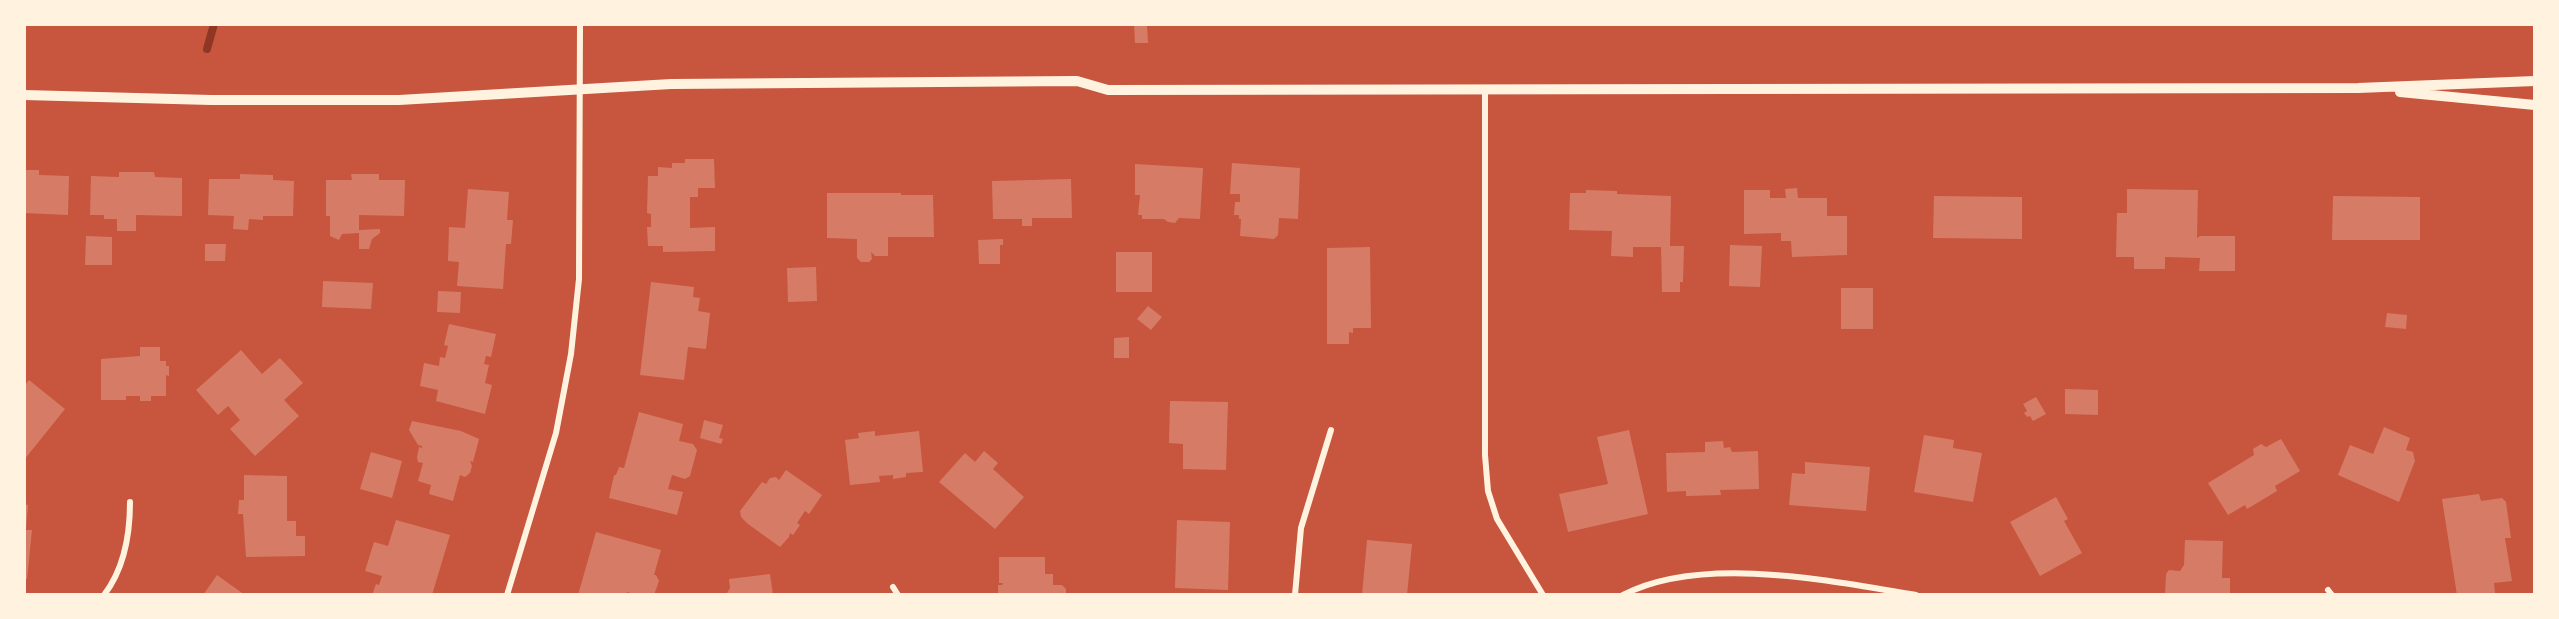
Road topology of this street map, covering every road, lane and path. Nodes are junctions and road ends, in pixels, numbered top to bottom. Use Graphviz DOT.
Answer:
graph roads {
  1 [pos="580,24"];
  2 [pos="2535,81"];
  3 [pos="2358,88"];
  4 [pos="1485,89"];
  5 [pos="580,90"];
  6 [pos="24,95"];
  7 [pos="2535,105"];
  8 [pos="1331,430"];
  9 [pos="130,502"];
  10 [pos="894,587"];
  11 [pos="104,595"];
  12 [pos="507,595"];
  13 [pos="898,595"];
  14 [pos="1295,595"];
  15 [pos="1544,595"];
  16 [pos="1623,595"];
  17 [pos="1916,595"];
  1 -- 5 [label="street"];
  2 -- 3 [label="street"];
  3 -- 4 [label="street"];
  3 -- 7 [label="street"];
  4 -- 5 [label="street"];
  4 -- 15 [label="street"];
  5 -- 6 [label="street"];
  5 -- 12 [label="street"];
  8 -- 14 [label="street"];
  9 -- 11 [label="street"];
  10 -- 13 [label="street"];
  16 -- 17 [label="street"];
}
